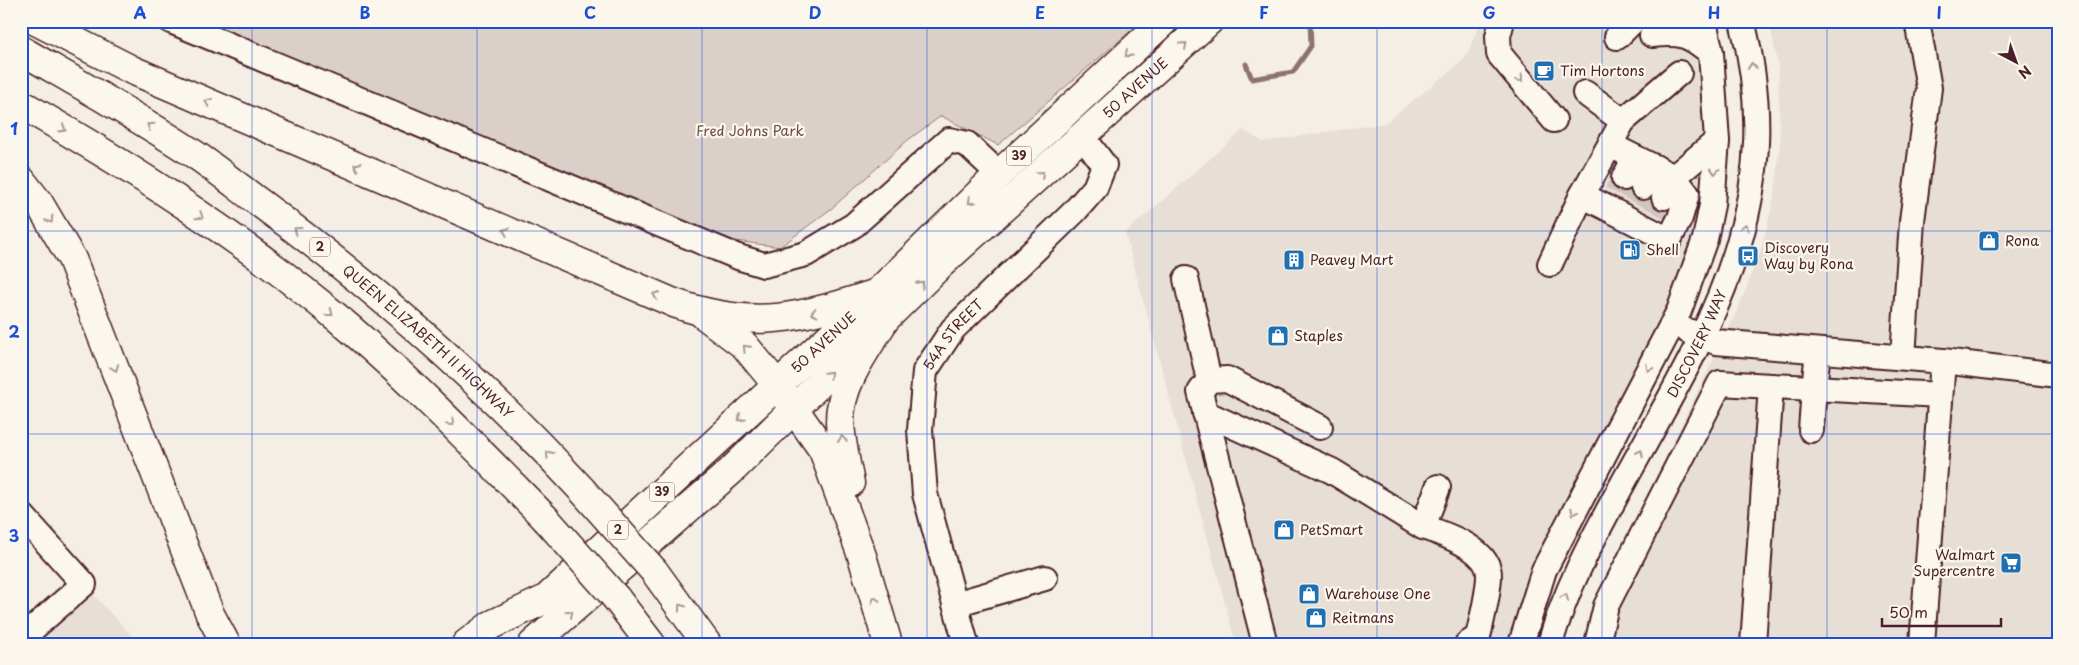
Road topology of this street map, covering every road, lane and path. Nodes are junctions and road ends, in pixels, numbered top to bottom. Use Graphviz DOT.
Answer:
graph roads {
  1 [pos="36,21"];
  2 [pos="171,21"];
  3 [pos="1164,21"];
  4 [pos="1209,21"];
  5 [pos="1489,21"];
  6 [pos="1502,21"];
  7 [pos="1664,21"];
  8 [pos="1704,21"];
  9 [pos="1917,21"];
  10 [pos="1740,24"];
  11 [pos="21,50"];
  12 [pos="1711,53"];
  13 [pos="1499,54"];
  14 [pos="1679,73"];
  15 [pos="1585,93"];
  16 [pos="21,104"];
  17 [pos="1554,120"];
  18 [pos="1623,121"];
  19 [pos="1083,136"];
  20 [pos="1717,141"];
  21 [pos="1610,145"];
  22 [pos="999,174"];
  23 [pos="21,180"];
  24 [pos="1640,194"];
  25 [pos="1582,196"];
  26 [pos="1550,264"];
  27 [pos="1186,278"];
  28 [pos="881,305"];
  29 [pos="701,312"];
  30 [pos="1672,325"];
  31 [pos="1703,337"];
  32 [pos="1818,351"];
  33 [pos="1903,357"];
  34 [pos="1943,360"];
  35 [pos="2058,375"];
  36 [pos="1210,380"];
  37 [pos="777,385"];
  38 [pos="1771,386"];
  39 [pos="1814,388"];
  40 [pos="1940,395"];
  41 [pos="794,409"];
  42 [pos="1205,413"];
  43 [pos="1320,427"];
  44 [pos="1811,430"];
  45 [pos="1438,487"];
  46 [pos="688,509"];
  47 [pos="170,513"];
  48 [pos="21,514"];
  49 [pos="1423,527"];
  50 [pos="862,556"];
  51 [pos="1045,578"];
  52 [pos="546,599"];
  53 [pos="955,604"];
  54 [pos="21,639"];
  55 [pos="226,644"];
  56 [pos="240,644"];
  57 [pos="466,644"];
  58 [pos="494,644"];
  59 [pos="533,644"];
  60 [pos="651,644"];
  61 [pos="708,644"];
  62 [pos="888,644"];
  63 [pos="966,644"];
  64 [pos="1265,644"];
  65 [pos="1467,644"];
  66 [pos="1521,644"];
  67 [pos="1550,644"];
  68 [pos="1597,644"];
  69 [pos="1753,644"];
  70 [pos="1922,644"];
  29 -- 1 [label="main road, one-way"];
  2 -- 22 [label="street"];
  3 -- 22 [label="main road, 50 AVENUE / 39, one-way"];
  19 -- 4 [label="main road, 50 AVENUE / 39, one-way"];
  5 -- 13 [label="street"];
  6 -- 13 [label="street"];
  7 -- 12 [label="street"];
  8 -- 12 [label="street"];
  9 -- 33 [label="street"];
  31 -- 10 [label="street, DISCOVERY WAY, one-way"];
  61 -- 11 [label="main road, QUEEN ELIZABETH II HIGHWAY / 2, one-way, bridge"];
  12 -- 20 [label="street"];
  13 -- 17 [label="street, one-way"];
  14 -- 18 [label="street"];
  15 -- 18 [label="street"];
  16 -- 60 [label="main road, one-way, bridge"];
  18 -- 21 [label="street"];
  28 -- 19 [label="main road, 50 AVENUE / 39, one-way"];
  19 -- 53 [label="street, 54A STREET"];
  20 -- 24 [label="street"];
  20 -- 30 [label="street, one-way"];
  21 -- 24 [label="street"];
  21 -- 25 [label="street"];
  22 -- 28 [label="main road, 50 AVENUE / 39, one-way"];
  23 -- 47 [label="main road, one-way"];
  24 -- 25 [label="street"];
  25 -- 26 [label="street"];
  27 -- 36 [label="street"];
  28 -- 29 [label="main road, one-way"];
  28 -- 37 [label="main road, 50 AVENUE / 39"];
  41 -- 28 [label="main road, 50 AVENUE / 39, one-way"];
  50 -- 28 [label="main road, one-way"];
  37 -- 29 [label="main road, one-way"];
  30 -- 31 [label="street"];
  30 -- 66 [label="street, one-way"];
  31 -- 32 [label="street"];
  67 -- 31 [label="street, DISCOVERY WAY, one-way"];
  32 -- 33 [label="street"];
  32 -- 39 [label="street"];
  33 -- 34 [label="street"];
  34 -- 35 [label="street"];
  34 -- 40 [label="street"];
  36 -- 42 [label="street"];
  36 -- 43 [label="street"];
  37 -- 41 [label="main road"];
  37 -- 46 [label="main road"];
  37 -- 52 [label="main road, 50 AVENUE / 39, one-way"];
  38 -- 39 [label="street"];
  38 -- 68 [label="street"];
  38 -- 69 [label="street"];
  39 -- 40 [label="street"];
  39 -- 44 [label="street"];
  40 -- 70 [label="street"];
  41 -- 46 [label="main road, 50 AVENUE / 39"];
  41 -- 50 [label="main road"];
  42 -- 49 [label="street"];
  42 -- 64 [label="street"];
  45 -- 49 [label="street"];
  59 -- 46 [label="main road, 50 AVENUE / 39, one-way"];
  47 -- 55 [label="main road"];
  47 -- 56 [label="main road"];
  48 -- 54 [label="street"];
  49 -- 65 [label="street"];
  62 -- 50 [label="main road, one-way"];
  51 -- 53 [label="street"];
  52 -- 57 [label="main road, 50 AVENUE / 39"];
  52 -- 58 [label="main road"];
  53 -- 63 [label="street, 54A STREET"];
}
